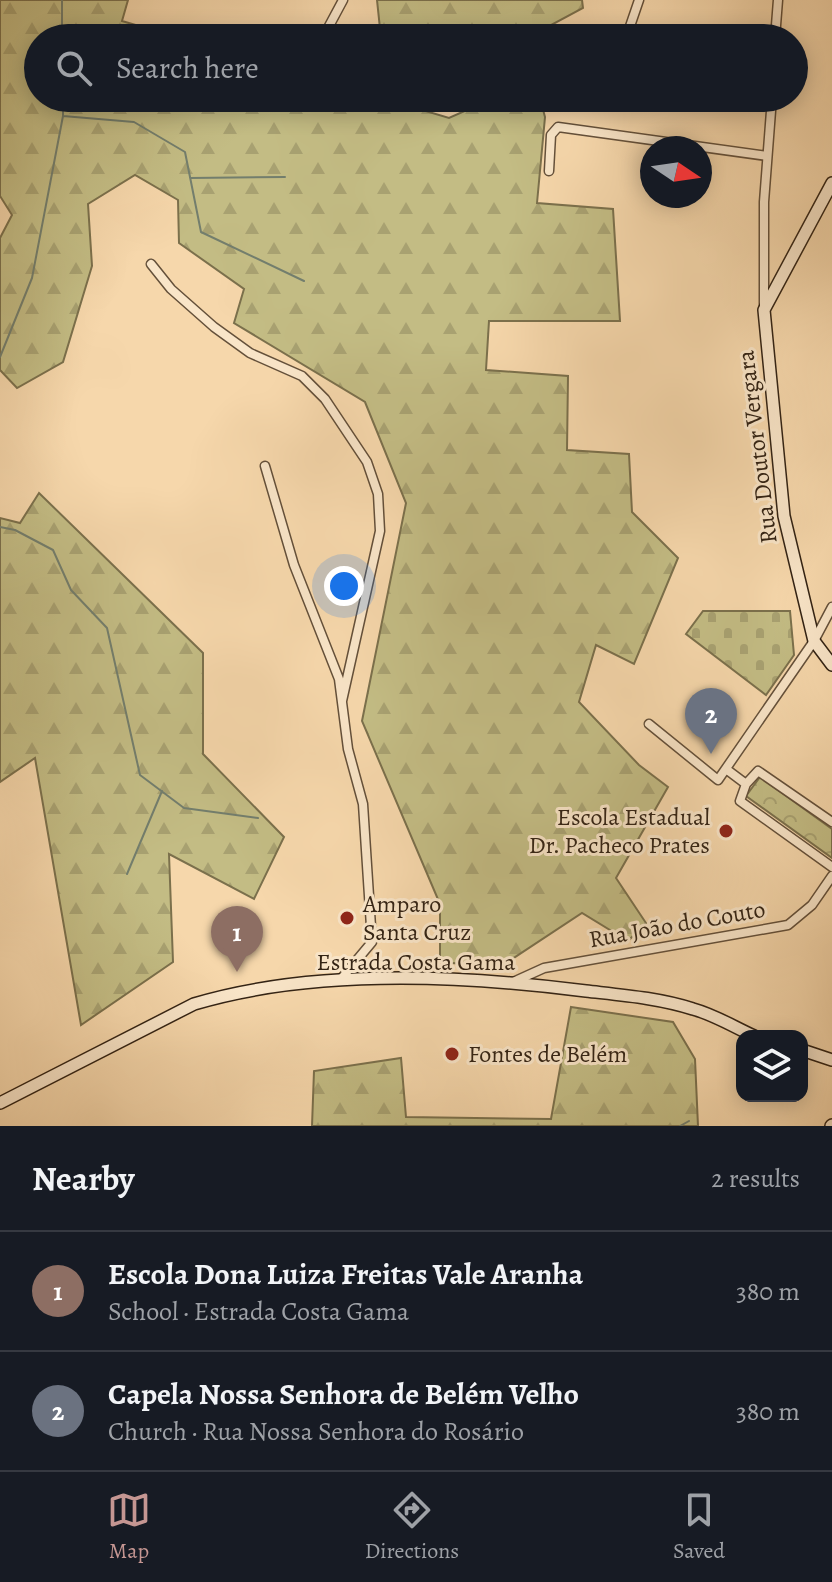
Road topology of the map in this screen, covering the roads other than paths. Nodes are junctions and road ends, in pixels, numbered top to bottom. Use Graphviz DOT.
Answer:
graph roads {
  1 [pos="343,0"];
  2 [pos="639,0"];
  3 [pos="778,0"];
  4 [pos="330,24"];
  5 [pos="631,24"];
  6 [pos="776,24"];
  7 [pos="769,112"];
  8 [pos="767,156"];
  9 [pos="549,171"];
  10 [pos="832,183"];
  11 [pos="151,264"];
  12 [pos="764,310"];
  13 [pos="265,466"];
  14 [pos="832,607"];
  15 [pos="814,641"];
  16 [pos="832,665"];
  17 [pos="342,701"];
  18 [pos="649,724"];
  19 [pos="726,769"];
  20 [pos="746,784"];
  21 [pos="832,822"];
  22 [pos="832,867"];
  23 [pos="832,876"];
  24 [pos="341,979"];
  25 [pos="510,983"];
  26 [pos="741,1030"];
  27 [pos="808,1052"];
  28 [pos="832,1060"];
  29 [pos="0,1103"];
  1 -- 4 [label="street"];
  2 -- 5 [label="street"];
  3 -- 6 [label="street"];
  7 -- 8 [label="street"];
  8 -- 9 [label="street"];
  8 -- 12 [label="street"];
  10 -- 12 [label="main road"];
  11 -- 17 [label="street"];
  12 -- 15 [label="main road, Rua Doutor Vergara"];
  13 -- 17 [label="street"];
  14 -- 15 [label="street"];
  15 -- 16 [label="main road, Rua Doutor Vergara"];
  15 -- 19 [label="street"];
  17 -- 24 [label="street"];
  18 -- 19 [label="street"];
  19 -- 20 [label="street"];
  20 -- 21 [label="street"];
  20 -- 22 [label="street"];
  23 -- 25 [label="street, Rua João do Couto"];
  24 -- 25 [label="main road, Estrada Costa Gama"];
  24 -- 29 [label="main road, Estrada Costa Gama"];
  25 -- 26 [label="main road, Estrada Costa Gama"];
  27 -- 28 [label="main road"];
}
